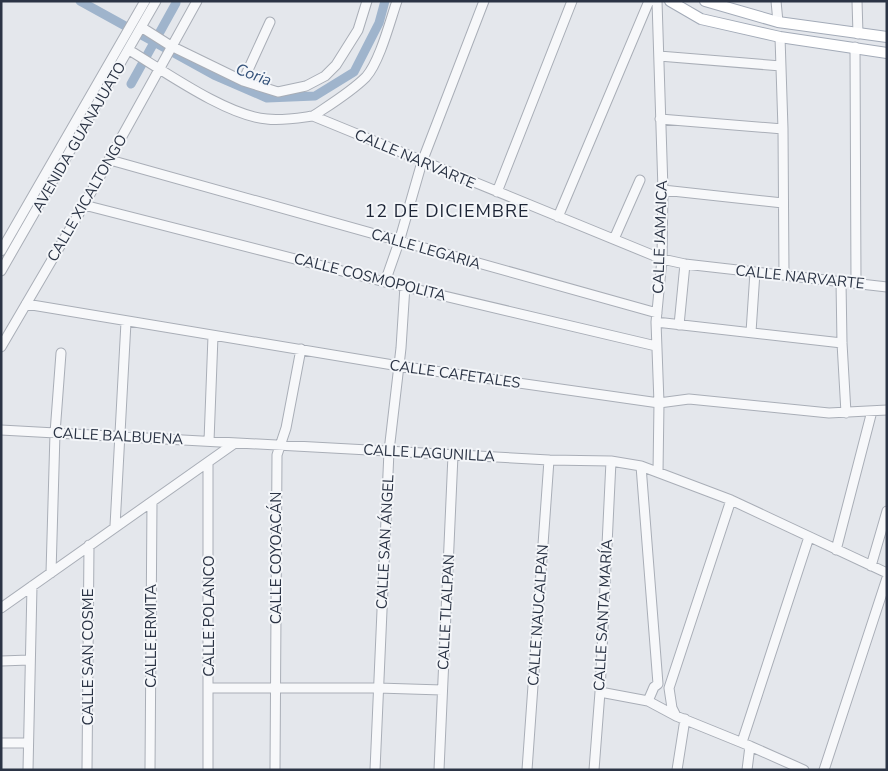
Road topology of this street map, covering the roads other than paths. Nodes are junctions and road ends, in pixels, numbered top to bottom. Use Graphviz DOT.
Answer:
graph roads {
  1 [pos="145,1"];
  2 [pos="156,1"];
  3 [pos="197,1"];
  4 [pos="367,1"];
  5 [pos="397,1"];
  6 [pos="484,1"];
  7 [pos="572,1"];
  8 [pos="648,1"];
  9 [pos="657,1"];
  10 [pos="670,1"];
  11 [pos="705,1"];
  12 [pos="776,1"];
  13 [pos="857,1"];
  14 [pos="270,22"];
  15 [pos="778,22"];
  16 [pos="138,27"];
  17 [pos="858,34"];
  18 [pos="780,37"];
  19 [pos="887,37"];
  20 [pos="169,46"];
  21 [pos="130,48"];
  22 [pos="855,48"];
  23 [pos="887,53"];
  24 [pos="659,56"];
  25 [pos="159,66"];
  26 [pos="781,66"];
  27 [pos="243,81"];
  28 [pos="313,116"];
  29 [pos="660,119"];
  30 [pos="783,129"];
  31 [pos="110,160"];
  32 [pos="422,162"];
  33 [pos="640,180"];
  34 [pos="663,190"];
  35 [pos="496,192"];
  36 [pos="783,202"];
  37 [pos="84,205"];
  38 [pos="558,217"];
  39 [pos="614,239"];
  40 [pos="399,242"];
  41 [pos="1,251"];
  42 [pos="662,259"];
  43 [pos="685,264"];
  44 [pos="1,271"];
  45 [pos="755,272"];
  46 [pos="784,275"];
  47 [pos="385,282"];
  48 [pos="841,282"];
  49 [pos="856,284"];
  50 [pos="405,286"];
  51 [pos="887,287"];
  52 [pos="26,304"];
  53 [pos="656,318"];
  54 [pos="126,322"];
  55 [pos="679,325"];
  56 [pos="751,332"];
  57 [pos="213,336"];
  58 [pos="842,343"];
  59 [pos="656,346"];
  60 [pos="1,347"];
  61 [pos="301,350"];
  62 [pos="61,353"];
  63 [pos="399,366"];
  64 [pos="659,403"];
  65 [pos="887,410"];
  66 [pos="872,411"];
  67 [pos="846,413"];
  68 [pos="1,430"];
  69 [pos="55,433"];
  70 [pos="119,436"];
  71 [pos="209,441"];
  72 [pos="235,442"];
  73 [pos="280,445"];
  74 [pos="389,451"];
  75 [pos="453,455"];
  76 [pos="549,460"];
  77 [pos="611,461"];
  78 [pos="208,462"];
  79 [pos="641,466"];
  80 [pos="658,472"];
  81 [pos="731,500"];
  82 [pos="152,502"];
  83 [pos="887,511"];
  84 [pos="115,526"];
  85 [pos="809,537"];
  86 [pos="89,545"];
  87 [pos="836,550"];
  88 [pos="871,566"];
  89 [pos="50,573"];
  90 [pos="887,573"];
  91 [pos="887,578"];
  92 [pos="32,586"];
  93 [pos="1,608"];
  94 [pos="29,660"];
  95 [pos="1,661"];
  96 [pos="658,684"];
  97 [pos="209,688"];
  98 [pos="378,688"];
  99 [pos="669,688"];
  100 [pos="275,689"];
  101 [pos="442,690"];
  102 [pos="600,692"];
  103 [pos="648,701"];
  104 [pos="676,716"];
  105 [pos="685,719"];
  106 [pos="1,743"];
  107 [pos="28,743"];
  108 [pos="746,744"];
  109 [pos="790,767"];
  110 [pos="28,770"];
  111 [pos="87,770"];
  112 [pos="150,770"];
  113 [pos="208,770"];
  114 [pos="275,770"];
  115 [pos="376,770"];
  116 [pos="439,770"];
  117 [pos="527,770"];
  118 [pos="594,770"];
  119 [pos="677,770"];
  120 [pos="748,770"];
  121 [pos="804,770"];
  122 [pos="824,770"];
  1 -- 16 [label="street, AVENIDA GUANAJUATO"];
  2 -- 16 [label="street, AVENIDA GUANAJUATO"];
  3 -- 20 [label="street"];
  4 -- 27 [label="street"];
  5 -- 28 [label="street"];
  6 -- 32 [label="street"];
  7 -- 35 [label="street"];
  8 -- 38 [label="street"];
  9 -- 24 [label="street, CALLE JAMAICA"];
  10 -- 18 [label="main road"];
  11 -- 15 [label="main road"];
  12 -- 15 [label="street"];
  13 -- 17 [label="street"];
  14 -- 27 [label="street"];
  15 -- 17 [label="main road"];
  16 -- 20 [label="street"];
  16 -- 21 [label="street, AVENIDA GUANAJUATO"];
  16 -- 41 [label="street, AVENIDA GUANAJUATO"];
  17 -- 19 [label="main road"];
  18 -- 22 [label="main road"];
  18 -- 26 [label="street"];
  20 -- 25 [label="street, CALLE XICALTONGO"];
  20 -- 27 [label="street"];
  21 -- 25 [label="street, CALLE NARVARTE"];
  21 -- 44 [label="street, AVENIDA GUANAJUATO"];
  22 -- 23 [label="main road"];
  22 -- 49 [label="street"];
  24 -- 26 [label="street"];
  24 -- 29 [label="street, CALLE JAMAICA"];
  25 -- 28 [label="street, CALLE NARVARTE"];
  25 -- 31 [label="street, CALLE XICALTONGO"];
  26 -- 30 [label="street"];
  28 -- 32 [label="street, CALLE NARVARTE"];
  29 -- 30 [label="street"];
  29 -- 34 [label="street, CALLE JAMAICA"];
  30 -- 36 [label="street"];
  31 -- 37 [label="street, CALLE XICALTONGO"];
  31 -- 40 [label="street, CALLE LEGARIA"];
  32 -- 35 [label="street, CALLE NARVARTE"];
  32 -- 40 [label="street"];
  33 -- 39 [label="street"];
  34 -- 36 [label="street"];
  34 -- 42 [label="street, CALLE JAMAICA"];
  35 -- 38 [label="street, CALLE NARVARTE"];
  36 -- 46 [label="street"];
  37 -- 47 [label="street, CALLE COSMOPOLITA"];
  37 -- 52 [label="street, CALLE XICALTONGO"];
  38 -- 39 [label="street, CALLE NARVARTE"];
  39 -- 42 [label="street, CALLE NARVARTE"];
  40 -- 47 [label="street"];
  40 -- 53 [label="street, CALLE LEGARIA"];
  42 -- 43 [label="street, CALLE NARVARTE"];
  42 -- 53 [label="street, CALLE JAMAICA"];
  43 -- 45 [label="street, CALLE NARVARTE"];
  43 -- 55 [label="street"];
  45 -- 46 [label="street, CALLE NARVARTE"];
  45 -- 56 [label="street"];
  46 -- 48 [label="street, CALLE NARVARTE"];
  47 -- 50 [label="street, CALLE COSMOPOLITA"];
  48 -- 49 [label="street, CALLE NARVARTE"];
  48 -- 58 [label="street"];
  49 -- 51 [label="street, CALLE NARVARTE"];
  50 -- 59 [label="street, CALLE COSMOPOLITA"];
  50 -- 63 [label="street, CALLE SAN ÁNGEL"];
  52 -- 54 [label="street, CALLE CAFETALES"];
  52 -- 60 [label="street, CALLE XICALTONGO"];
  53 -- 55 [label="street, CALLE LEGARIA"];
  53 -- 59 [label="street, CALLE JAMAICA"];
  54 -- 57 [label="street, CALLE CAFETALES"];
  54 -- 70 [label="street"];
  55 -- 56 [label="street, CALLE LEGARIA"];
  56 -- 58 [label="street, CALLE LEGARIA"];
  57 -- 61 [label="street, CALLE CAFETALES"];
  57 -- 71 [label="street"];
  58 -- 67 [label="street"];
  59 -- 64 [label="street, CALLE JAMAICA"];
  61 -- 63 [label="street, CALLE CAFETALES"];
  61 -- 73 [label="street, CALLE COYOACÁN"];
  62 -- 69 [label="street"];
  63 -- 64 [label="street, CALLE CAFETALES"];
  63 -- 74 [label="street, CALLE SAN ÁNGEL"];
  64 -- 67 [label="street, CALLE CAFETALES"];
  64 -- 80 [label="street, CALLE JAMAICA"];
  65 -- 66 [label="street, CALLE CAFETALES"];
  66 -- 67 [label="street, CALLE CAFETALES"];
  66 -- 87 [label="street"];
  68 -- 69 [label="street, CALLE BALBUENA"];
  69 -- 70 [label="street, CALLE BALBUENA"];
  69 -- 89 [label="street"];
  70 -- 71 [label="street, CALLE BALBUENA"];
  70 -- 84 [label="street"];
  71 -- 72 [label="street, CALLE BALBUENA"];
  72 -- 73 [label="street, CALLE LAGUNILLA"];
  72 -- 78 [label="street"];
  73 -- 74 [label="street, CALLE LAGUNILLA"];
  73 -- 100 [label="street, CALLE COYOACÁN"];
  74 -- 75 [label="street, CALLE LAGUNILLA"];
  74 -- 98 [label="street, CALLE SAN ÁNGEL"];
  75 -- 76 [label="street, CALLE LAGUNILLA"];
  75 -- 101 [label="street, CALLE TLALPAN"];
  76 -- 77 [label="street, CALLE LAGUNILLA"];
  76 -- 117 [label="street, CALLE NAUCALPAN"];
  77 -- 79 [label="street, CALLE LAGUNILLA"];
  77 -- 102 [label="street, CALLE SANTA MARÍA"];
  78 -- 82 [label="street"];
  78 -- 97 [label="street, CALLE POLANCO"];
  79 -- 80 [label="street, CALLE LAGUNILLA"];
  79 -- 96 [label="street"];
  80 -- 81 [label="street, CALLE LAGUNILLA"];
  81 -- 85 [label="street, CALLE LAGUNILLA"];
  81 -- 99 [label="street"];
  82 -- 84 [label="street"];
  82 -- 112 [label="street, CALLE ERMITA"];
  83 -- 88 [label="street"];
  84 -- 86 [label="street"];
  85 -- 87 [label="street, CALLE LAGUNILLA"];
  85 -- 108 [label="street"];
  86 -- 89 [label="street"];
  86 -- 111 [label="street, CALLE SAN COSME"];
  87 -- 88 [label="street, CALLE LAGUNILLA"];
  88 -- 90 [label="street, CALLE LAGUNILLA"];
  89 -- 92 [label="street"];
  91 -- 122 [label="street"];
  92 -- 93 [label="street"];
  92 -- 94 [label="street"];
  94 -- 95 [label="street"];
  94 -- 107 [label="street"];
  96 -- 99 [label="street"];
  96 -- 103 [label="street"];
  97 -- 100 [label="street"];
  97 -- 113 [label="street, CALLE POLANCO"];
  98 -- 100 [label="street"];
  98 -- 101 [label="street"];
  98 -- 115 [label="street, CALLE SAN ÁNGEL"];
  99 -- 104 [label="street"];
  100 -- 114 [label="street, CALLE COYOACÁN"];
  101 -- 116 [label="street, CALLE TLALPAN"];
  102 -- 103 [label="street"];
  102 -- 118 [label="street, CALLE SANTA MARÍA"];
  103 -- 104 [label="street"];
  104 -- 105 [label="street"];
  105 -- 108 [label="street"];
  105 -- 119 [label="street"];
  106 -- 107 [label="street"];
  107 -- 110 [label="street"];
  108 -- 109 [label="street"];
  108 -- 120 [label="street"];
  109 -- 121 [label="street"];
}
